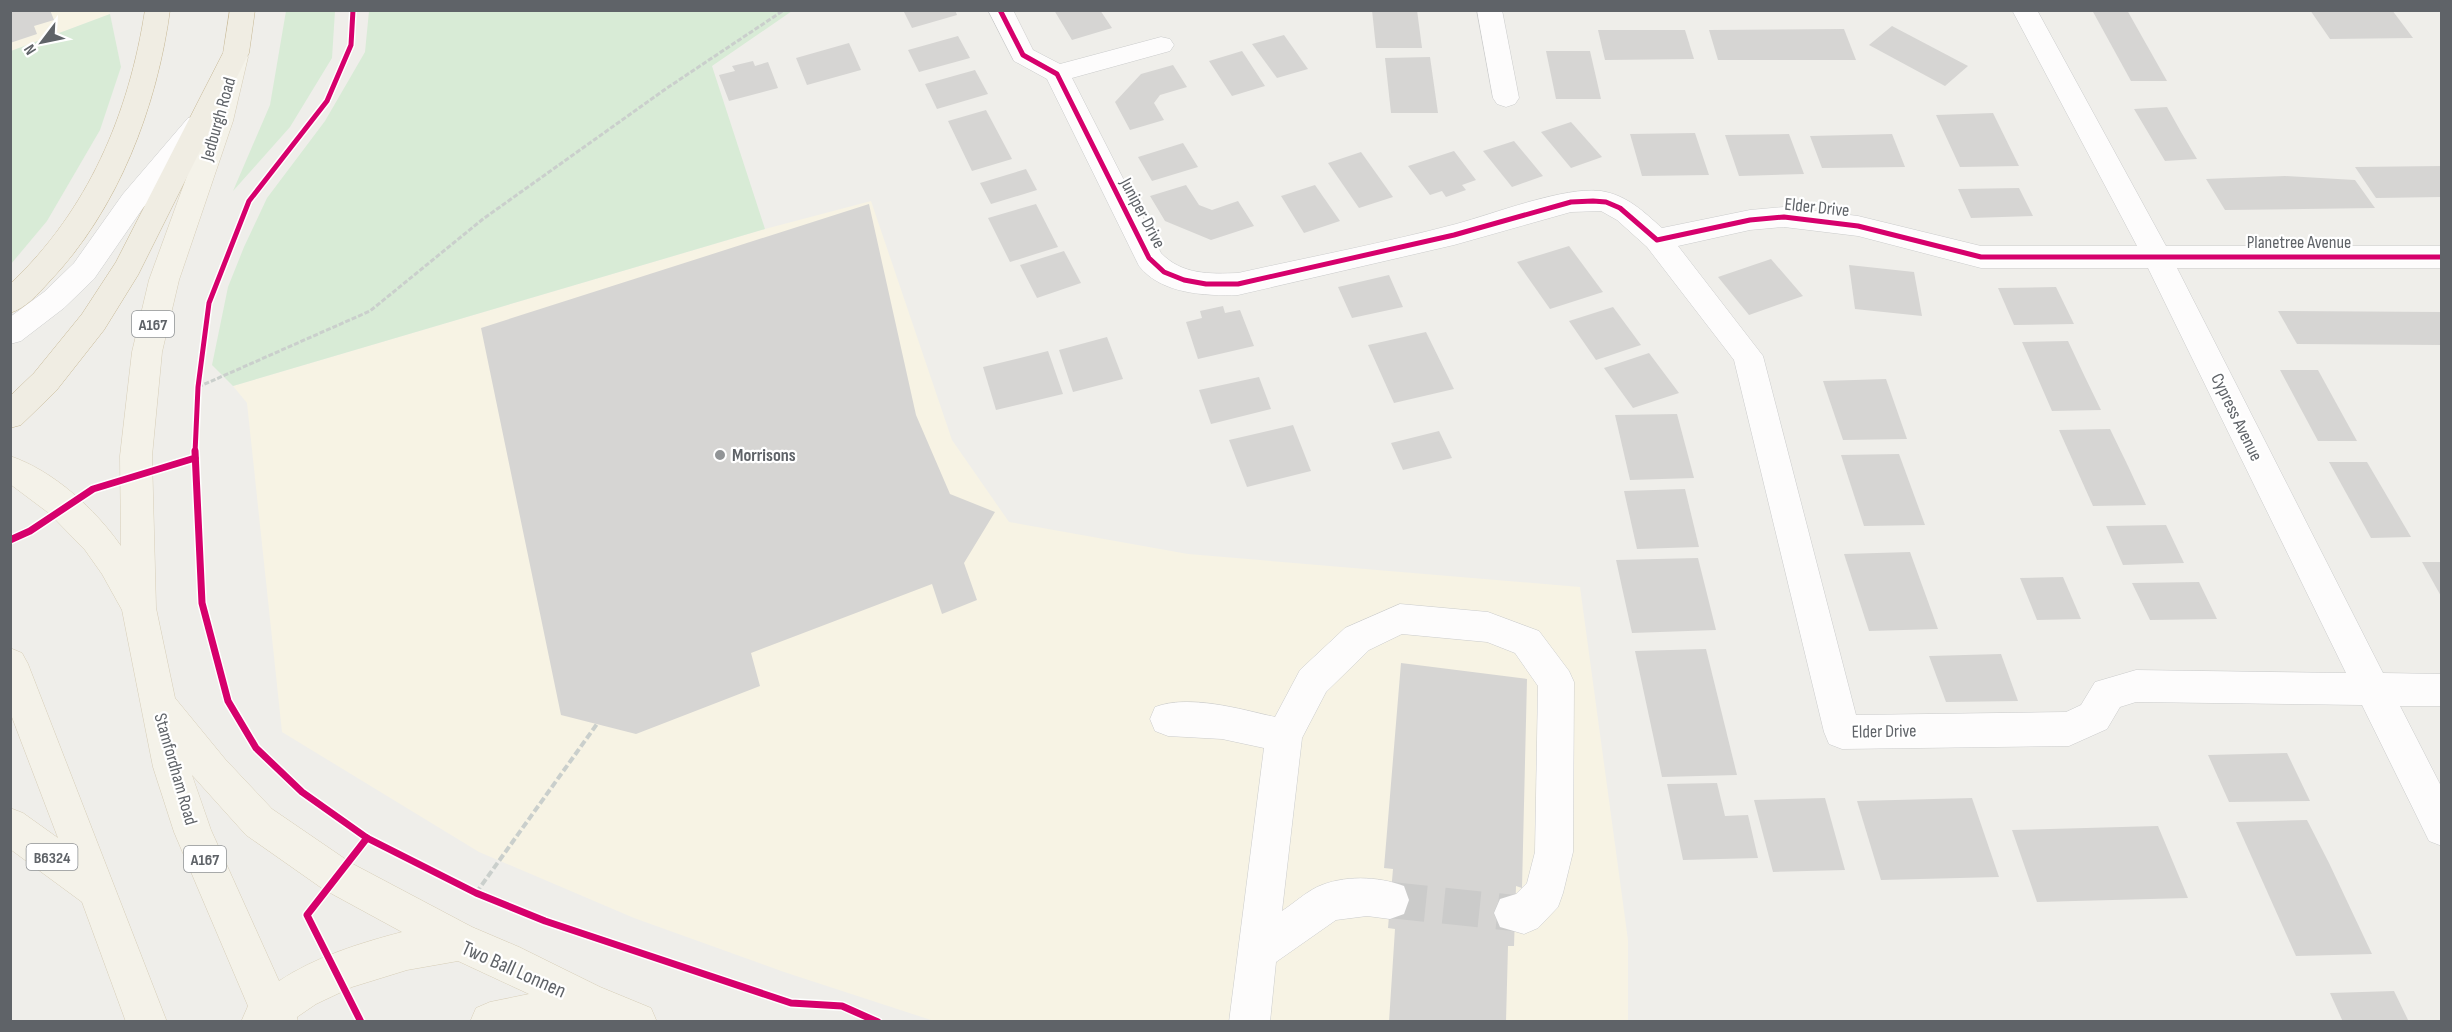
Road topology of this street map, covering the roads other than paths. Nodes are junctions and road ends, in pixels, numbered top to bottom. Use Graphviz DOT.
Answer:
graph roads {
  1 [pos="158,10"];
  2 [pos="243,10"];
  3 [pos="1000,10"];
  4 [pos="1489,10"];
  5 [pos="2024,10"];
  6 [pos="1161,45"];
  7 [pos="236,52"];
  8 [pos="1057,74"];
  9 [pos="1506,98"];
  10 [pos="201,120"];
  11 [pos="1454,235"];
  12 [pos="1657,240"];
  13 [pos="2157,256"];
  14 [pos="2442,257"];
  15 [pos="10,302"];
  16 [pos="10,333"];
  17 [pos="10,416"];
  18 [pos="10,469"];
  19 [pos="139,608"];
  20 [pos="10,664"];
  21 [pos="2372,690"];
  22 [pos="2442,690"];
  23 [pos="157,702"];
  24 [pos="1168,719"];
  25 [pos="1284,736"];
  26 [pos="10,826"];
  27 [pos="2442,828"];
  28 [pos="94,888"];
  29 [pos="1390,900"];
  30 [pos="1514,913"];
  31 [pos="458,941"];
  32 [pos="1259,950"];
  33 [pos="589,1003"];
  34 [pos="270,1018"];
  35 [pos="147,1022"];
  36 [pos="490,1022"];
  37 [pos="637,1022"];
  38 [pos="1249,1022"];
  1 -- 15 [label="highway"];
  2 -- 7 [label="highway, A167"];
  3 -- 8 [label="street"];
  4 -- 9 [label="street"];
  5 -- 13 [label="street, Cypress Avenue"];
  6 -- 8 [label="street"];
  7 -- 10 [label="highway, Jedburgh Road / A167"];
  7 -- 19 [label="main road, Jedburgh Road / A167"];
  8 -- 11 [label="street, Juniper Drive"];
  10 -- 16 [label="street"];
  10 -- 17 [label="highway, Jedburgh Road / A167"];
  11 -- 12 [label="street, Elder Drive"];
  12 -- 13 [label="street, Elder Drive"];
  12 -- 21 [label="street, Elder Drive"];
  13 -- 14 [label="street, Planetree Avenue"];
  13 -- 21 [label="street, Cypress Avenue"];
  18 -- 19 [label="main road"];
  19 -- 23 [label="main road, Stamfordham Road / A167"];
  20 -- 28 [label="main road"];
  21 -- 22 [label="street"];
  21 -- 27 [label="street, Cypress Avenue"];
  23 -- 31 [label="main road"];
  23 -- 34 [label="main road, Stamfordham Road / A167"];
  24 -- 25 [label="street"];
  25 -- 30 [label="street"];
  25 -- 32 [label="street"];
  26 -- 28 [label="main road, B6324"];
  28 -- 35 [label="main road"];
  29 -- 32 [label="street"];
  31 -- 33 [label="main road, Two Ball Lonnen"];
  31 -- 34 [label="main road, Two Ball Lonnen"];
  32 -- 38 [label="street"];
  33 -- 36 [label="main road, Two Ball Lonnen"];
  33 -- 37 [label="main road, Two Ball Lonnen"];
}
